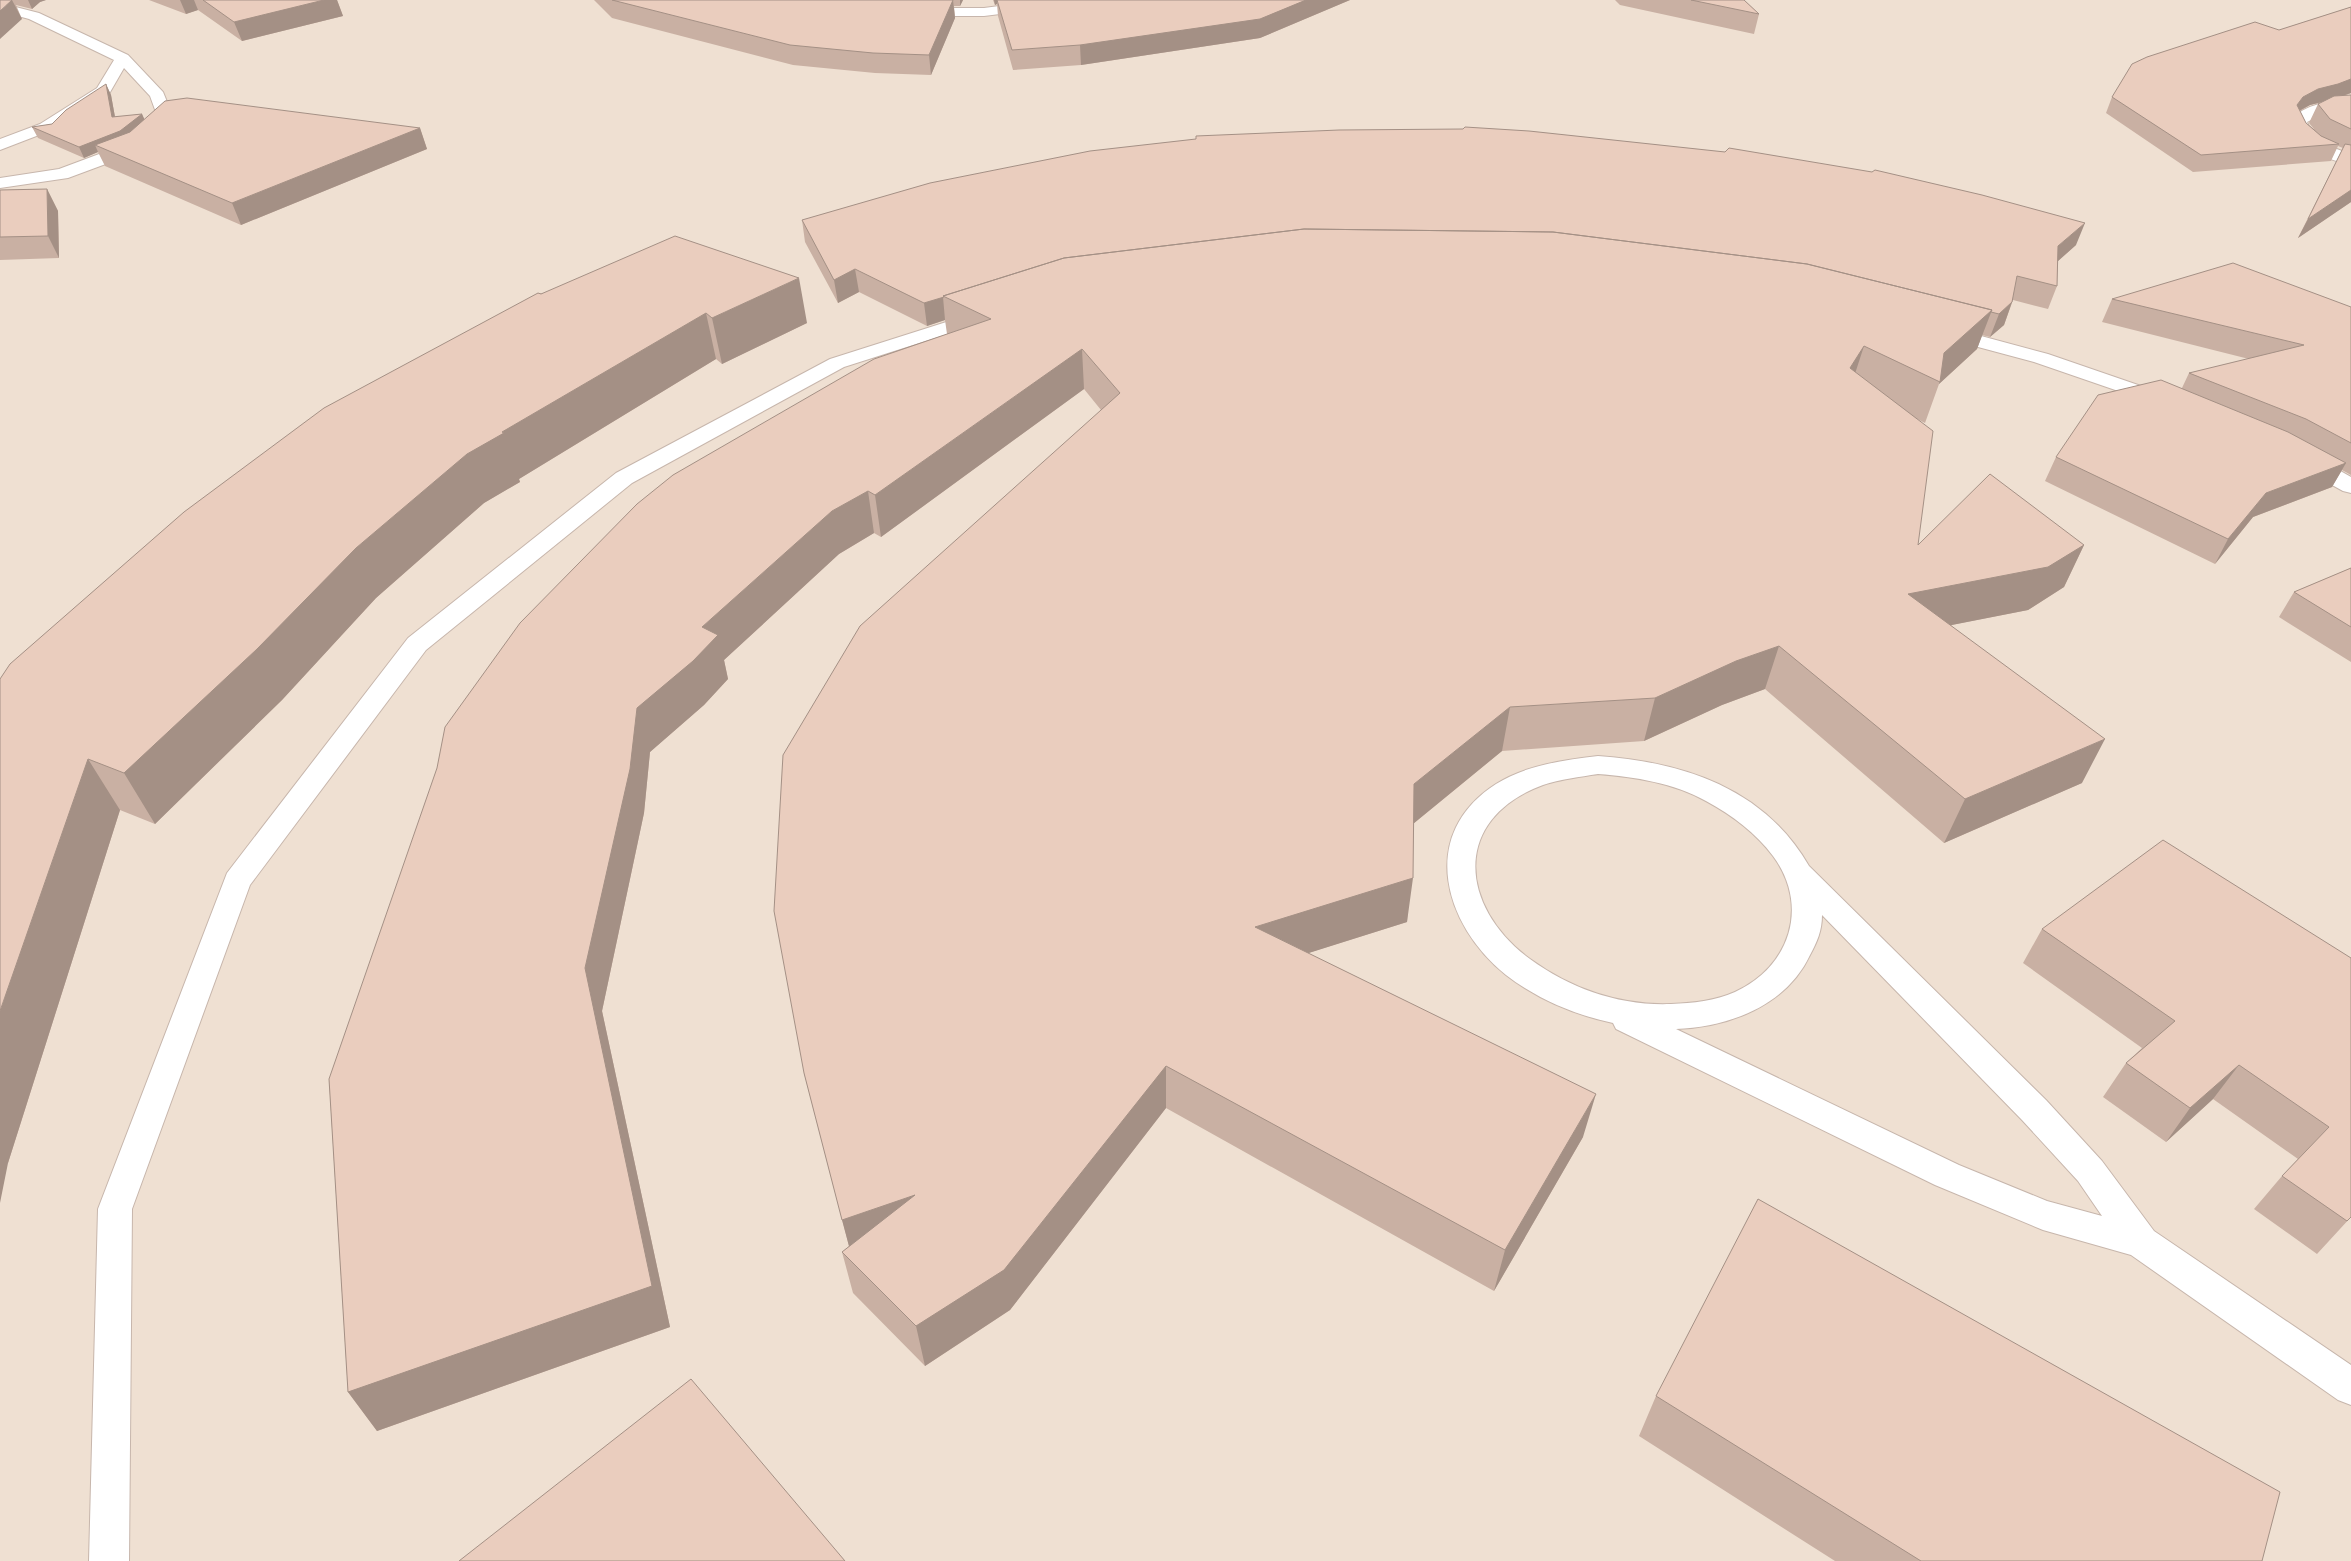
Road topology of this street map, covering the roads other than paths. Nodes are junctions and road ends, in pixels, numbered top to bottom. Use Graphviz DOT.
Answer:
graph roads {
  1 [pos="1078,0"];
  2 [pos="0,6"];
  3 [pos="898,12"];
  4 [pos="123,58"];
  5 [pos="2351,106"];
  6 [pos="0,145"];
  7 [pos="2351,160"];
  8 [pos="0,183"];
  9 [pos="1007,308"];
  10 [pos="1919,326"];
  11 [pos="2188,410"];
  12 [pos="2284,450"];
  13 [pos="2351,486"];
  14 [pos="1798,873"];
  15 [pos="1603,1009"];
  16 [pos="2141,1242"];
  17 [pos="2351,1387"];
  18 [pos="109,1561"];
  1 -- 3 [label="street"];
  2 -- 4 [label="street"];
  4 -- 6 [label="street"];
  4 -- 8 [label="street"];
  5 -- 7 [label="street"];
  9 -- 18 [label="street"];
  10 -- 11 [label="street"];
  12 -- 13 [label="street"];
  14 -- 15 [label="street"];
  14 -- 15 [label="street"];
  14 -- 16 [label="street"];
  15 -- 16 [label="street"];
  16 -- 17 [label="street"];
}
